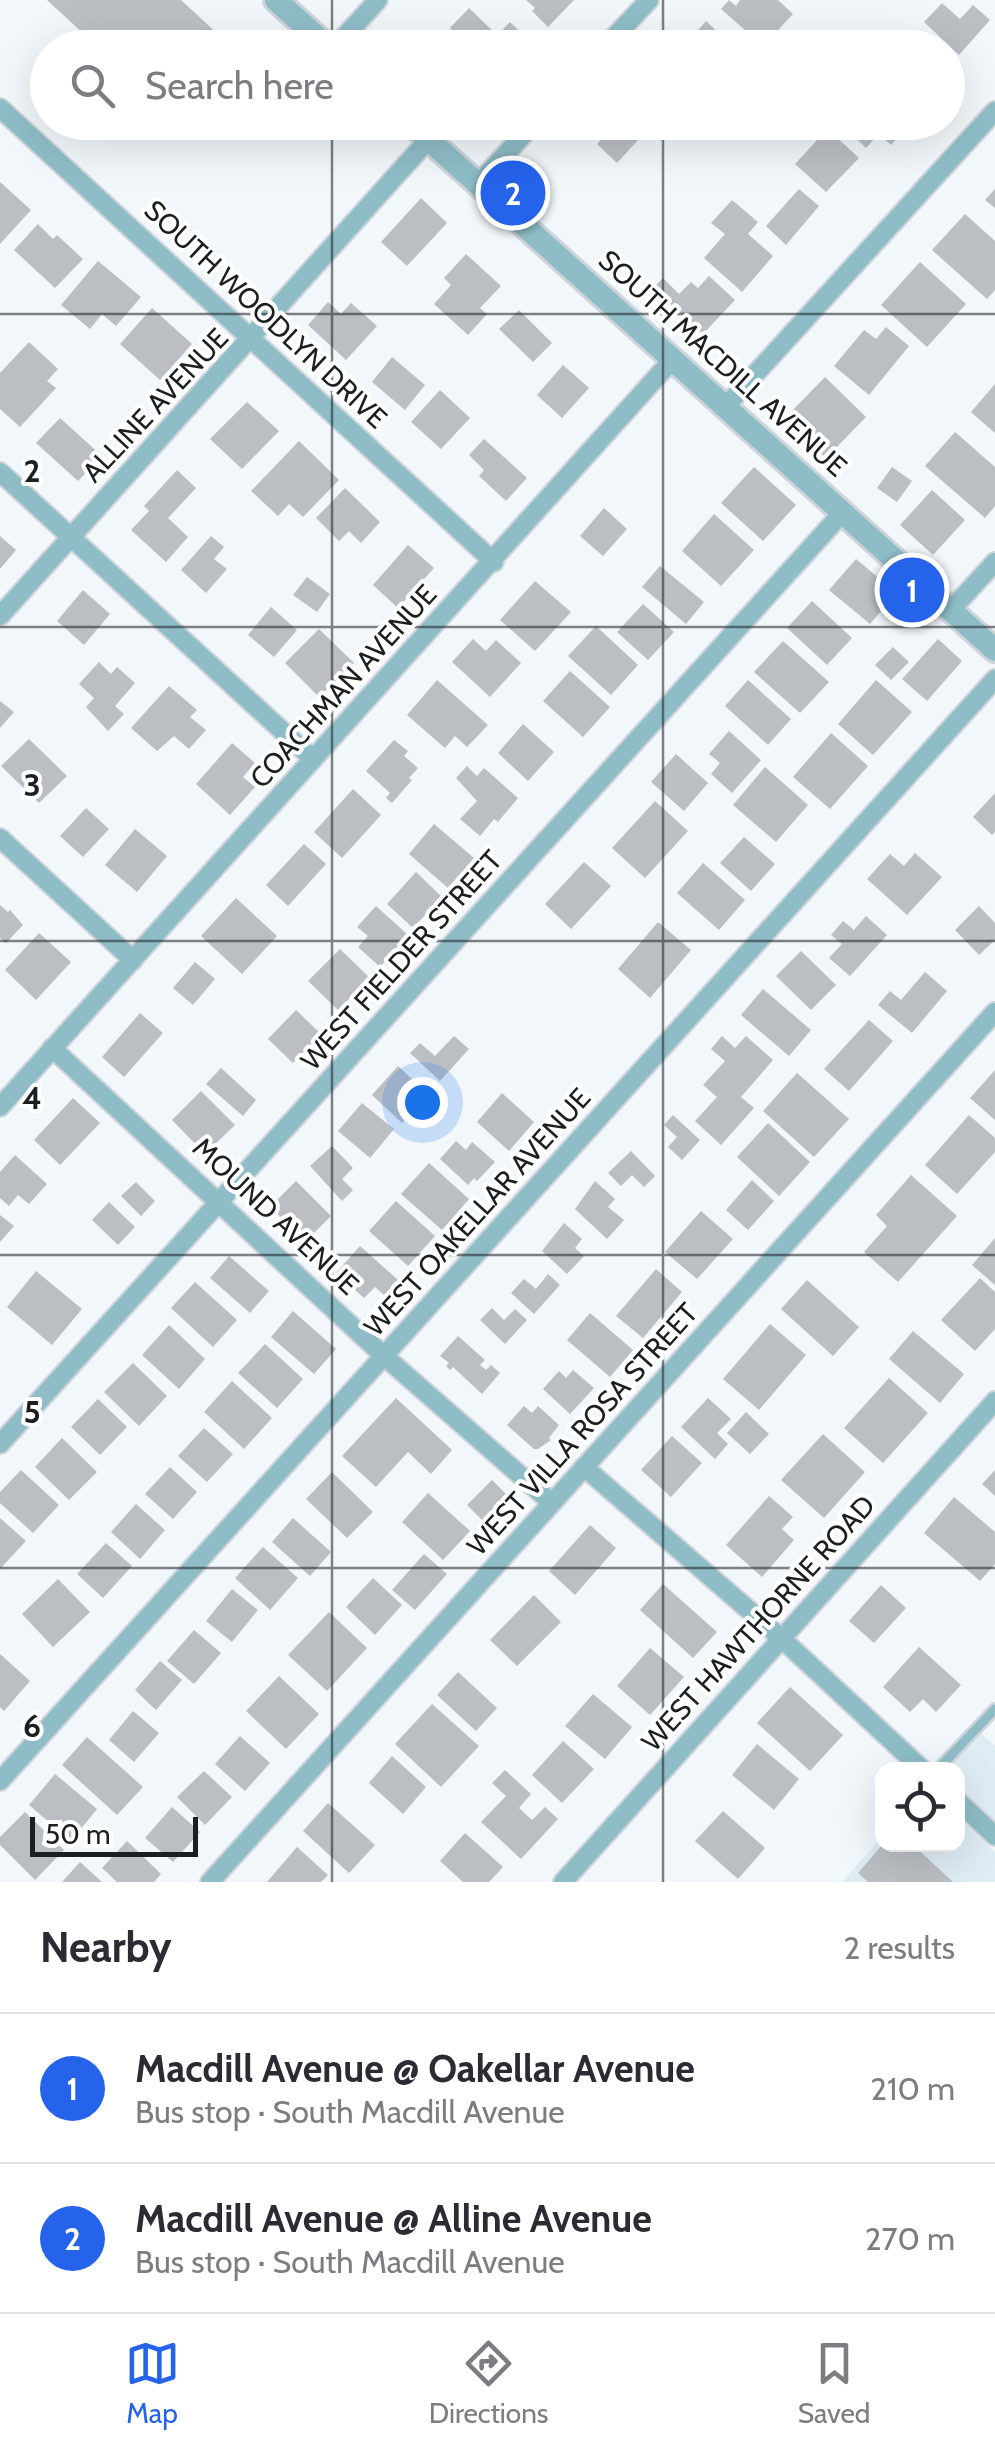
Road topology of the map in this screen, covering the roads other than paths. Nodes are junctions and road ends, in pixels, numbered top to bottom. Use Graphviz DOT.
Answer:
graph roads {
  1 [pos="276,0"];
  2 [pos="378,0"];
  3 [pos="648,0"];
  4 [pos="310,30"];
  5 [pos="349,30"];
  6 [pos="620,30"];
  7 [pos="0,108"];
  8 [pos="995,111"];
  9 [pos="30,135"];
  10 [pos="35,140"];
  11 [pos="428,140"];
  12 [pos="518,140"];
  13 [pos="478,183"];
  14 [pos="253,339"];
  15 [pos="674,359"];
  16 [pos="726,406"];
  17 [pos="0,472"];
  18 [pos="842,512"];
  19 [pos="71,537"];
  20 [pos="494,562"];
  21 [pos="995,562"];
  22 [pos="952,610"];
  23 [pos="0,616"];
  24 [pos="995,650"];
  25 [pos="995,680"];
  26 [pos="313,759"];
  27 [pos="0,838"];
  28 [pos="132,960"];
  29 [pos="995,1012"];
  30 [pos="52,1048"];
  31 [pos="0,1107"];
  32 [pos="220,1201"];
  33 [pos="384,1356"];
  34 [pos="995,1401"];
  35 [pos="0,1444"];
  36 [pos="584,1468"];
  37 [pos="552,1503"];
  38 [pos="781,1638"];
  39 [pos="992,1716"];
  40 [pos="914,1762"];
  41 [pos="945,1762"];
  42 [pos="0,1782"];
  43 [pos="965,1808"];
  44 [pos="995,1836"];
  45 [pos="210,1882"];
  46 [pos="563,1882"];
  1 -- 4 [label="street"];
  2 -- 5 [label="street"];
  3 -- 6 [label="street"];
  7 -- 9 [label="street, SOUTH WOODLYN DRIVE"];
  8 -- 16 [label="street"];
  10 -- 14 [label="street, SOUTH WOODLYN DRIVE"];
  11 -- 13 [label="street, SOUTH MACDILL AVENUE"];
  11 -- 14 [label="street, ALLINE AVENUE"];
  12 -- 13 [label="street"];
  13 -- 15 [label="street, SOUTH MACDILL AVENUE"];
  14 -- 19 [label="street, ALLINE AVENUE"];
  14 -- 20 [label="street, SOUTH WOODLYN DRIVE"];
  15 -- 16 [label="street, SOUTH MACDILL AVENUE"];
  15 -- 20 [label="street, COACHMAN AVENUE"];
  16 -- 18 [label="street, SOUTH MACDILL AVENUE"];
  17 -- 19 [label="street"];
  18 -- 22 [label="street, SOUTH MACDILL AVENUE"];
  18 -- 32 [label="street, WEST FIELDER STREET"];
  19 -- 23 [label="street, ALLINE AVENUE"];
  19 -- 26 [label="street"];
  20 -- 26 [label="street, COACHMAN AVENUE"];
  21 -- 22 [label="street"];
  22 -- 24 [label="street, SOUTH MACDILL AVENUE"];
  25 -- 33 [label="street, WEST OAKELLAR AVENUE"];
  26 -- 28 [label="street, COACHMAN AVENUE"];
  27 -- 28 [label="street"];
  28 -- 30 [label="street, COACHMAN AVENUE"];
  29 -- 36 [label="street, WEST VILLA ROSA STREET"];
  30 -- 31 [label="street, COACHMAN AVENUE"];
  30 -- 32 [label="street, MOUND AVENUE"];
  32 -- 33 [label="street, MOUND AVENUE"];
  32 -- 35 [label="street, WEST FIELDER STREET"];
  33 -- 37 [label="street, MOUND AVENUE"];
  33 -- 42 [label="street, WEST OAKELLAR AVENUE"];
  34 -- 38 [label="street, WEST HAWTHORNE ROAD"];
  36 -- 37 [label="street, WEST VILLA ROSA STREET"];
  36 -- 38 [label="street"];
  37 -- 45 [label="street, WEST VILLA ROSA STREET"];
  38 -- 40 [label="street"];
  38 -- 46 [label="street, WEST HAWTHORNE ROAD"];
  39 -- 41 [label="lane"];
  43 -- 44 [label="street"];
}
